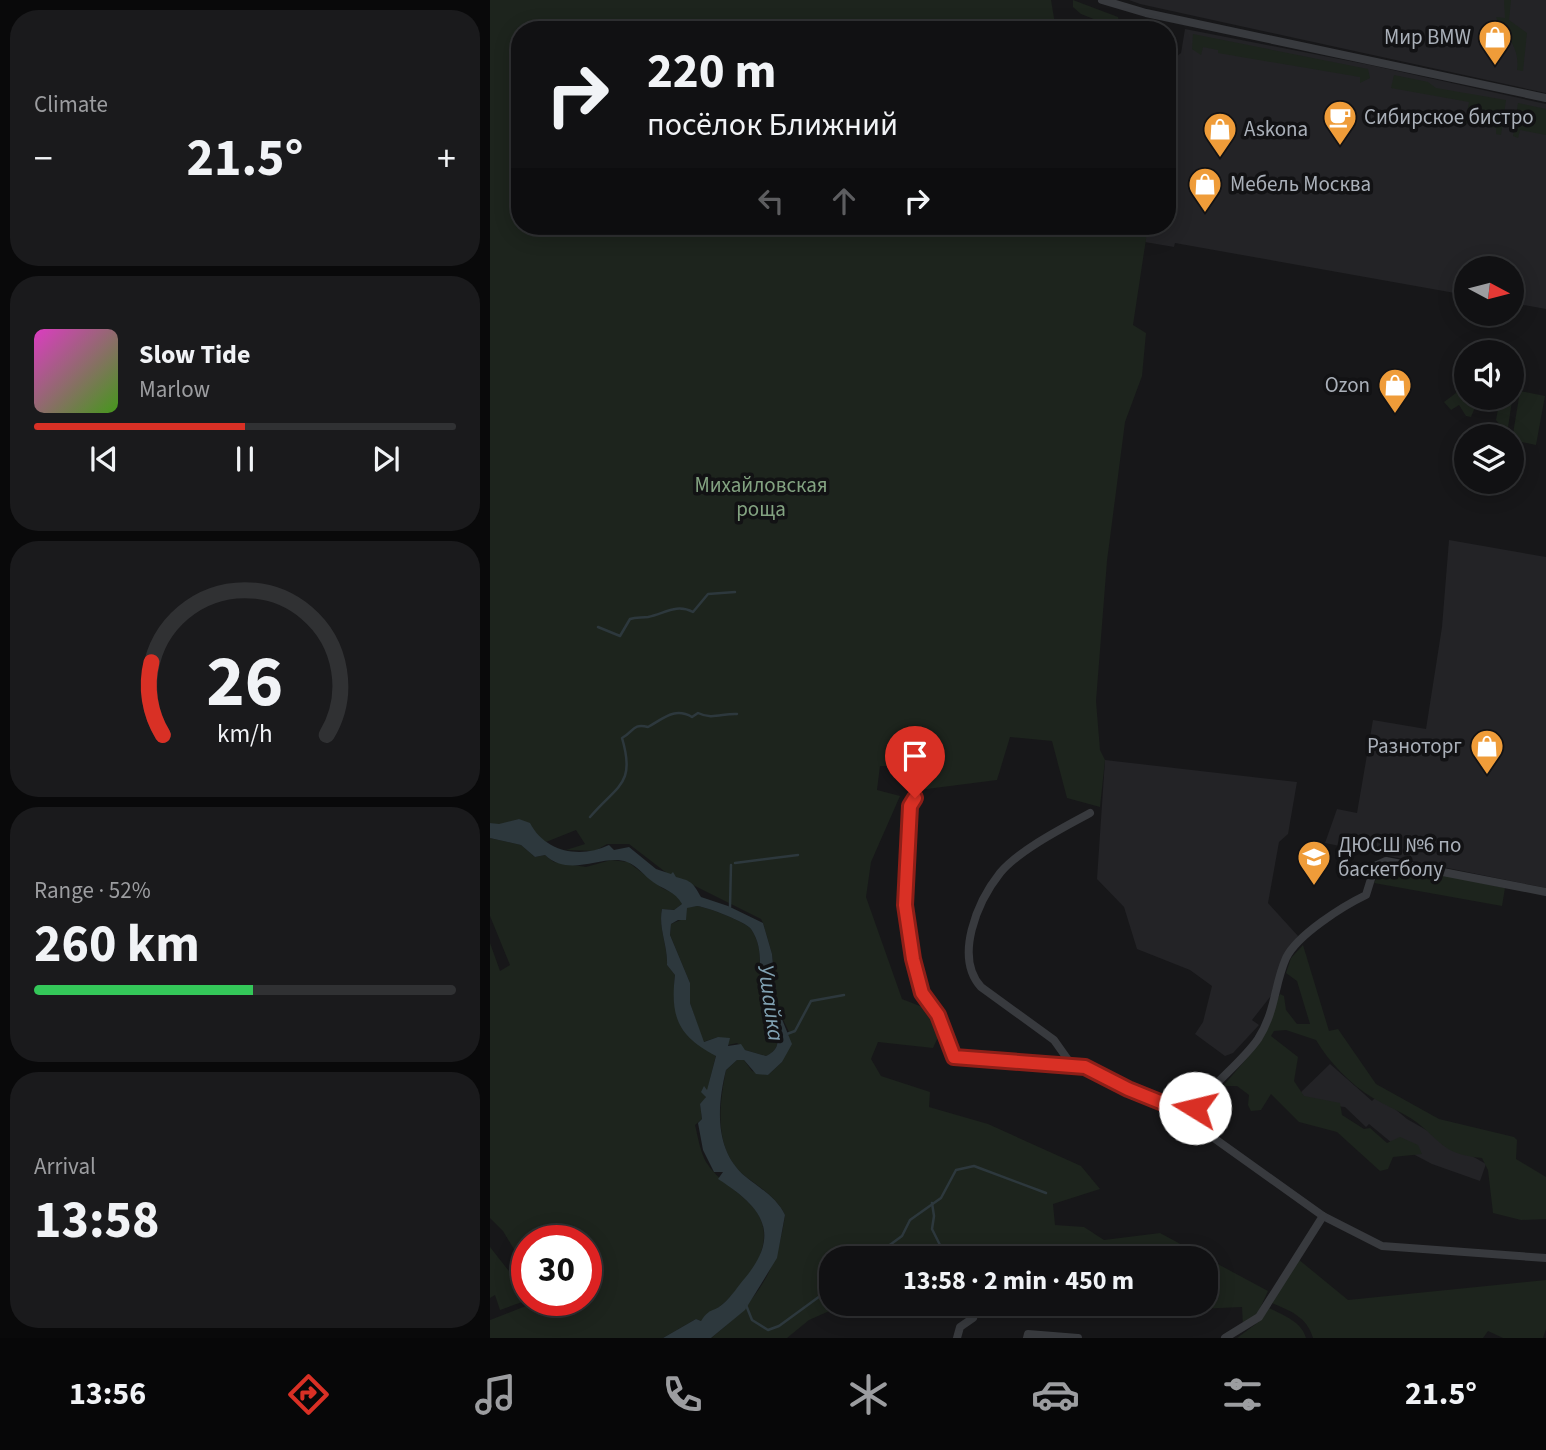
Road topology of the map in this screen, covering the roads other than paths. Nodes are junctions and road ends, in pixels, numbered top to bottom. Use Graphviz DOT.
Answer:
graph roads {
  1 [pos="1102,0"];
  2 [pos="1546,98"];
  3 [pos="915,798"];
  4 [pos="1090,813"];
  5 [pos="1546,892"];
  6 [pos="1071,1064"];
  7 [pos="1194,1112"];
  8 [pos="1323,1216"];
  9 [pos="1546,1258"];
  10 [pos="973,1318"];
  11 [pos="1027,1336"];
  12 [pos="957,1338"];
  13 [pos="1078,1338"];
  14 [pos="1225,1338"];
  1 -- 2 [label="street"];
  3 -- 6 [label="street"];
  4 -- 6 [label="street"];
  5 -- 7 [label="street"];
  6 -- 7 [label="street"];
  7 -- 8 [label="street"];
  8 -- 9 [label="street"];
  8 -- 14 [label="street"];
  10 -- 12 [label="street"];
  11 -- 13 [label="street"];
}
